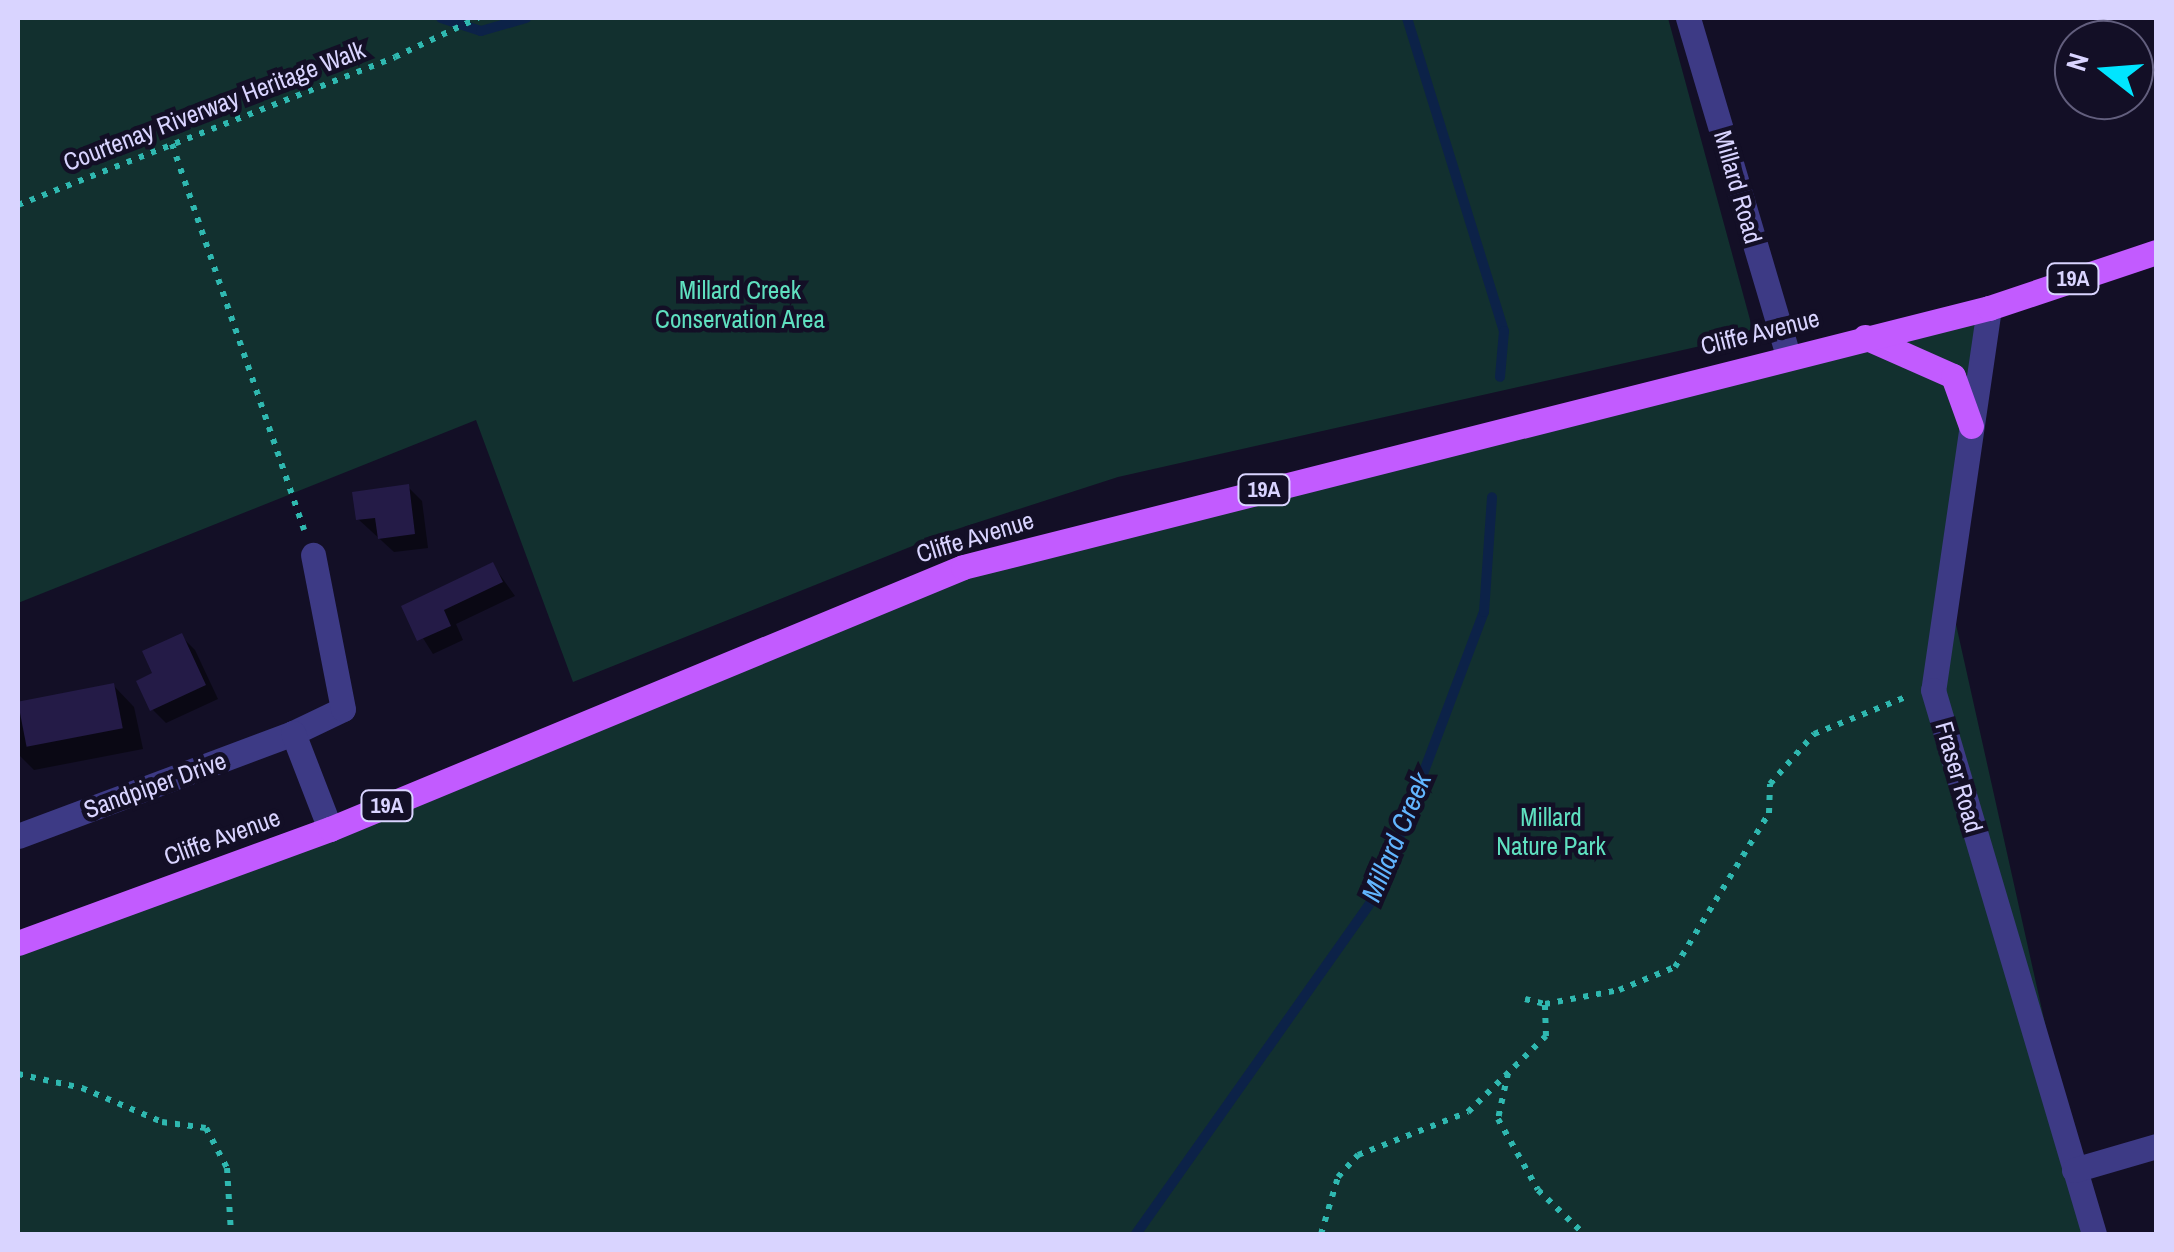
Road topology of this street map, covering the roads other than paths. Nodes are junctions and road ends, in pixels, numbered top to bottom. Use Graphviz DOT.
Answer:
graph roads {
  1 [pos="1688,18"];
  2 [pos="2156,252"];
  3 [pos="1990,308"];
  4 [pos="1865,337"];
  5 [pos="1788,356"];
  6 [pos="1971,426"];
  7 [pos="312,555"];
  8 [pos="293,733"];
  9 [pos="330,830"];
  10 [pos="18,836"];
  11 [pos="18,943"];
  12 [pos="2156,1146"];
  13 [pos="2074,1170"];
  14 [pos="2094,1234"];
  1 -- 5 [label="street, Millard Road"];
  2 -- 3 [label="main road, 19A"];
  3 -- 4 [label="main road, Cliffe Avenue / 19A"];
  3 -- 6 [label="street, Fraser Road"];
  4 -- 5 [label="main road, Cliffe Avenue / 19A"];
  4 -- 6 [label="main road"];
  5 -- 9 [label="main road, Cliffe Avenue / 19A"];
  6 -- 13 [label="street, Fraser Road"];
  7 -- 8 [label="street, Sandpiper Drive"];
  8 -- 9 [label="street"];
  8 -- 10 [label="street, Sandpiper Drive"];
  9 -- 11 [label="main road, Cliffe Avenue / 19A"];
  12 -- 13 [label="street"];
  13 -- 14 [label="street, Fraser Road"];
}
